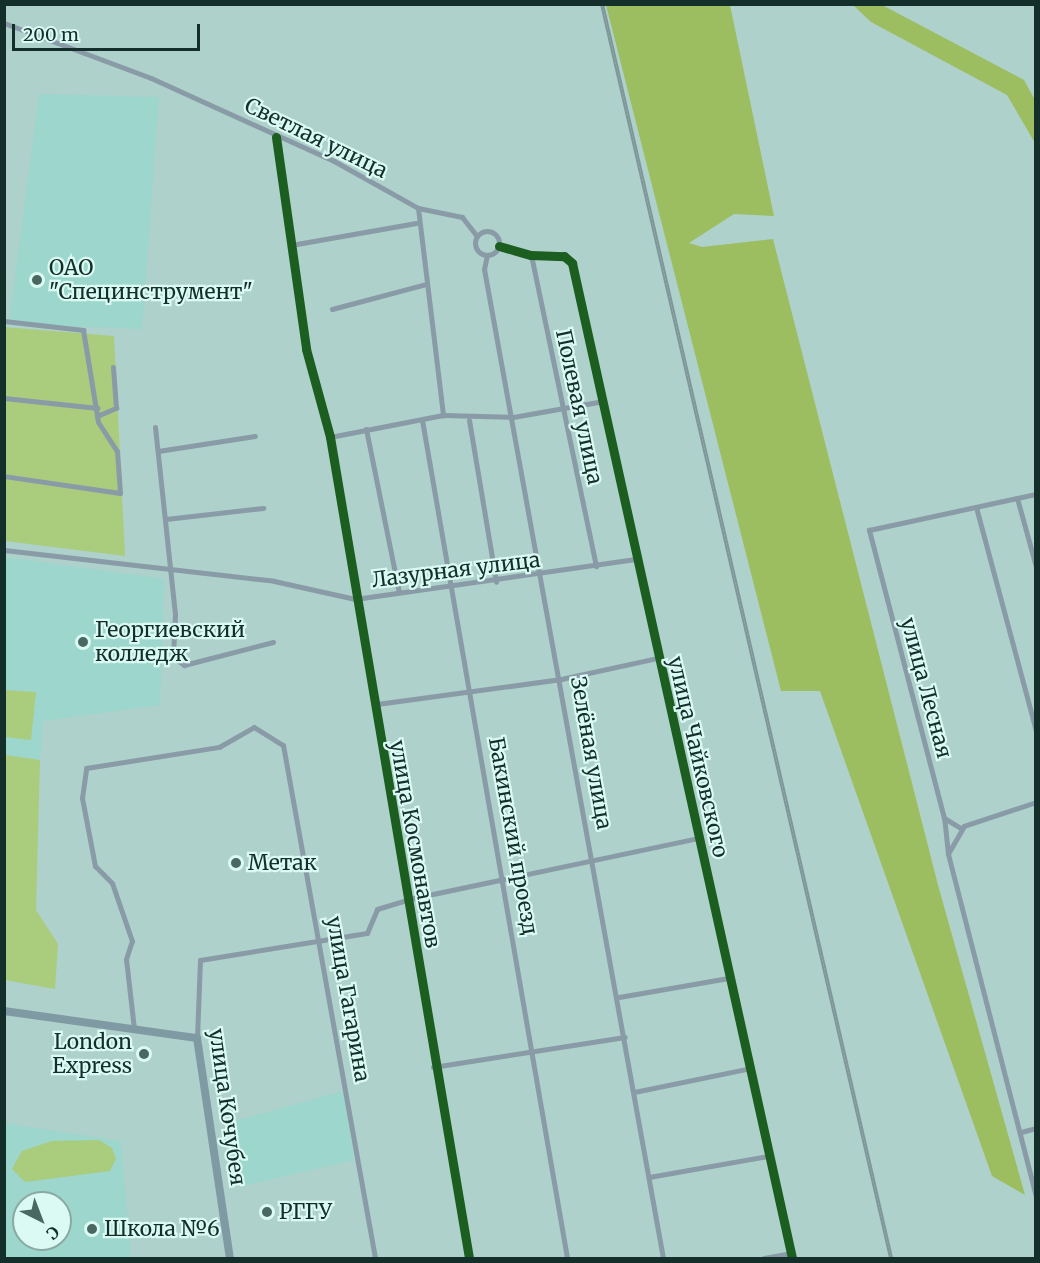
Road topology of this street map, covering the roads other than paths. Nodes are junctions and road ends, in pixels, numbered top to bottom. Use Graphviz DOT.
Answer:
graph roads {
  1 [pos="4,23"];
  2 [pos="276,137"];
  3 [pos="418,208"];
  4 [pos="416,223"];
  5 [pos="477,236"];
  6 [pos="291,245"];
  7 [pos="499,246"];
  8 [pos="487,255"];
  9 [pos="531,255"];
  10 [pos="426,284"];
  11 [pos="332,309"];
  12 [pos="4,321"];
  13 [pos="112,367"];
  14 [pos="4,398"];
  15 [pos="604,401"];
  16 [pos="97,408"];
  17 [pos="562,408"];
  18 [pos="443,415"];
  19 [pos="97,416"];
  20 [pos="513,417"];
  21 [pos="422,420"];
  22 [pos="469,420"];
  23 [pos="155,427"];
  24 [pos="366,429"];
  25 [pos="255,436"];
  26 [pos="330,437"];
  27 [pos="158,451"];
  28 [pos="4,476"];
  29 [pos="1035,494"];
  30 [pos="1017,498"];
  31 [pos="976,507"];
  32 [pos="263,508"];
  33 [pos="166,519"];
  34 [pos="4,550"];
  35 [pos="637,560"];
  36 [pos="596,566"];
  37 [pos="1035,567"];
  38 [pos="171,571"];
  39 [pos="541,577"];
  40 [pos="496,582"];
  41 [pos="454,589"];
  42 [pos="399,592"];
  43 [pos="355,599"];
  44 [pos="273,642"];
  45 [pos="657,658"];
  46 [pos="561,679"];
  47 [pos="471,691"];
  48 [pos="377,704"];
  49 [pos="1035,731"];
  50 [pos="1035,802"];
  51 [pos="944,818"];
  52 [pos="962,829"];
  53 [pos="698,838"];
  54 [pos="948,854"];
  55 [pos="594,859"];
  56 [pos="504,880"];
  57 [pos="409,899"];
  58 [pos="322,940"];
  59 [pos="728,978"];
  60 [pos="618,997"];
  61 [pos="4,1011"];
  62 [pos="134,1029"];
  63 [pos="625,1037"];
  64 [pos="197,1038"];
  65 [pos="534,1051"];
  66 [pos="434,1067"];
  67 [pos="746,1069"];
  68 [pos="634,1092"];
  69 [pos="1035,1128"];
  70 [pos="1021,1132"];
  71 [pos="768,1156"];
  72 [pos="649,1177"];
  73 [pos="1035,1196"];
  74 [pos="791,1256"];
  75 [pos="230,1258"];
  76 [pos="375,1258"];
  77 [pos="469,1258"];
  78 [pos="567,1258"];
  79 [pos="663,1258"];
  80 [pos="764,1258"];
  1 -- 2 [label="street, Светлая улица"];
  2 -- 3 [label="street, Светлая улица"];
  2 -- 6 [label="street, улица Космонавтов"];
  3 -- 4 [label="street"];
  3 -- 5 [label="street, Светлая улица"];
  4 -- 6 [label="street"];
  4 -- 10 [label="street"];
  5 -- 7 [label="street"];
  5 -- 8 [label="street"];
  6 -- 26 [label="street, улица Космонавтов"];
  7 -- 8 [label="street"];
  7 -- 9 [label="street"];
  8 -- 20 [label="street, Зелёная улица"];
  9 -- 15 [label="street, улица Чайковского"];
  9 -- 17 [label="street, Полевая улица"];
  10 -- 11 [label="street"];
  10 -- 18 [label="street"];
  12 -- 16 [label="street"];
  13 -- 19 [label="street"];
  14 -- 16 [label="street"];
  15 -- 17 [label="street"];
  15 -- 35 [label="street, улица Чайковского"];
  16 -- 19 [label="street"];
  17 -- 20 [label="street"];
  17 -- 36 [label="street, Полевая улица"];
  18 -- 21 [label="street"];
  18 -- 22 [label="street"];
  19 -- 28 [label="street"];
  20 -- 22 [label="street"];
  20 -- 39 [label="street, Зелёная улица"];
  21 -- 24 [label="street"];
  21 -- 41 [label="street, Бакинский проезд"];
  22 -- 40 [label="street"];
  23 -- 27 [label="street"];
  24 -- 26 [label="street"];
  24 -- 42 [label="street"];
  25 -- 27 [label="street"];
  26 -- 43 [label="street, улица Космонавтов"];
  27 -- 33 [label="street"];
  29 -- 30 [label="street"];
  30 -- 31 [label="street"];
  30 -- 37 [label="street"];
  31 -- 49 [label="street"];
  31 -- 51 [label="street, улица Лесная"];
  32 -- 33 [label="street"];
  33 -- 38 [label="street"];
  34 -- 38 [label="street, Лазурная улица"];
  35 -- 36 [label="street, Лазурная улица"];
  35 -- 45 [label="street, улица Чайковского"];
  36 -- 39 [label="street, Лазурная улица"];
  38 -- 43 [label="street, Лазурная улица"];
  38 -- 44 [label="street"];
  39 -- 40 [label="street, Лазурная улица"];
  39 -- 46 [label="street, Зелёная улица"];
  40 -- 41 [label="street, Лазурная улица"];
  41 -- 42 [label="street, Лазурная улица"];
  41 -- 47 [label="street, Бакинский проезд"];
  42 -- 43 [label="street, Лазурная улица"];
  43 -- 48 [label="street, улица Космонавтов"];
  45 -- 46 [label="street"];
  45 -- 53 [label="street, улица Чайковского"];
  46 -- 47 [label="street"];
  46 -- 55 [label="street, Зелёная улица"];
  47 -- 48 [label="street"];
  47 -- 56 [label="street, Бакинский проезд"];
  48 -- 57 [label="street, улица Космонавтов"];
  50 -- 52 [label="street"];
  51 -- 52 [label="street"];
  51 -- 54 [label="street, улица Лесная"];
  52 -- 54 [label="street"];
  53 -- 55 [label="street"];
  53 -- 59 [label="street, улица Чайковского"];
  54 -- 70 [label="street, улица Лесная"];
  55 -- 56 [label="street"];
  55 -- 60 [label="street, Зелёная улица"];
  56 -- 57 [label="street"];
  56 -- 65 [label="street, Бакинский проезд"];
  57 -- 58 [label="street"];
  57 -- 66 [label="street, улица Космонавтов"];
  58 -- 62 [label="street, улица Гагарина"];
  58 -- 64 [label="street, улица Кочубея"];
  58 -- 76 [label="street, улица Гагарина"];
  59 -- 60 [label="street"];
  59 -- 67 [label="street, улица Чайковского"];
  60 -- 63 [label="street, Зелёная улица"];
  61 -- 62 [label="main road"];
  62 -- 64 [label="main road"];
  63 -- 65 [label="street"];
  63 -- 68 [label="street, Зелёная улица"];
  64 -- 75 [label="main road, улица Кочубея"];
  65 -- 66 [label="street"];
  65 -- 78 [label="street, Бакинский проезд"];
  66 -- 77 [label="street, улица Космонавтов"];
  67 -- 68 [label="street"];
  67 -- 71 [label="street, улица Чайковского"];
  68 -- 72 [label="street, Зелёная улица"];
  69 -- 70 [label="street"];
  70 -- 73 [label="street, улица Лесная"];
  71 -- 72 [label="street"];
  71 -- 74 [label="street, улица Чайковского"];
  72 -- 79 [label="street, Зелёная улица"];
  74 -- 80 [label="street"];
}
